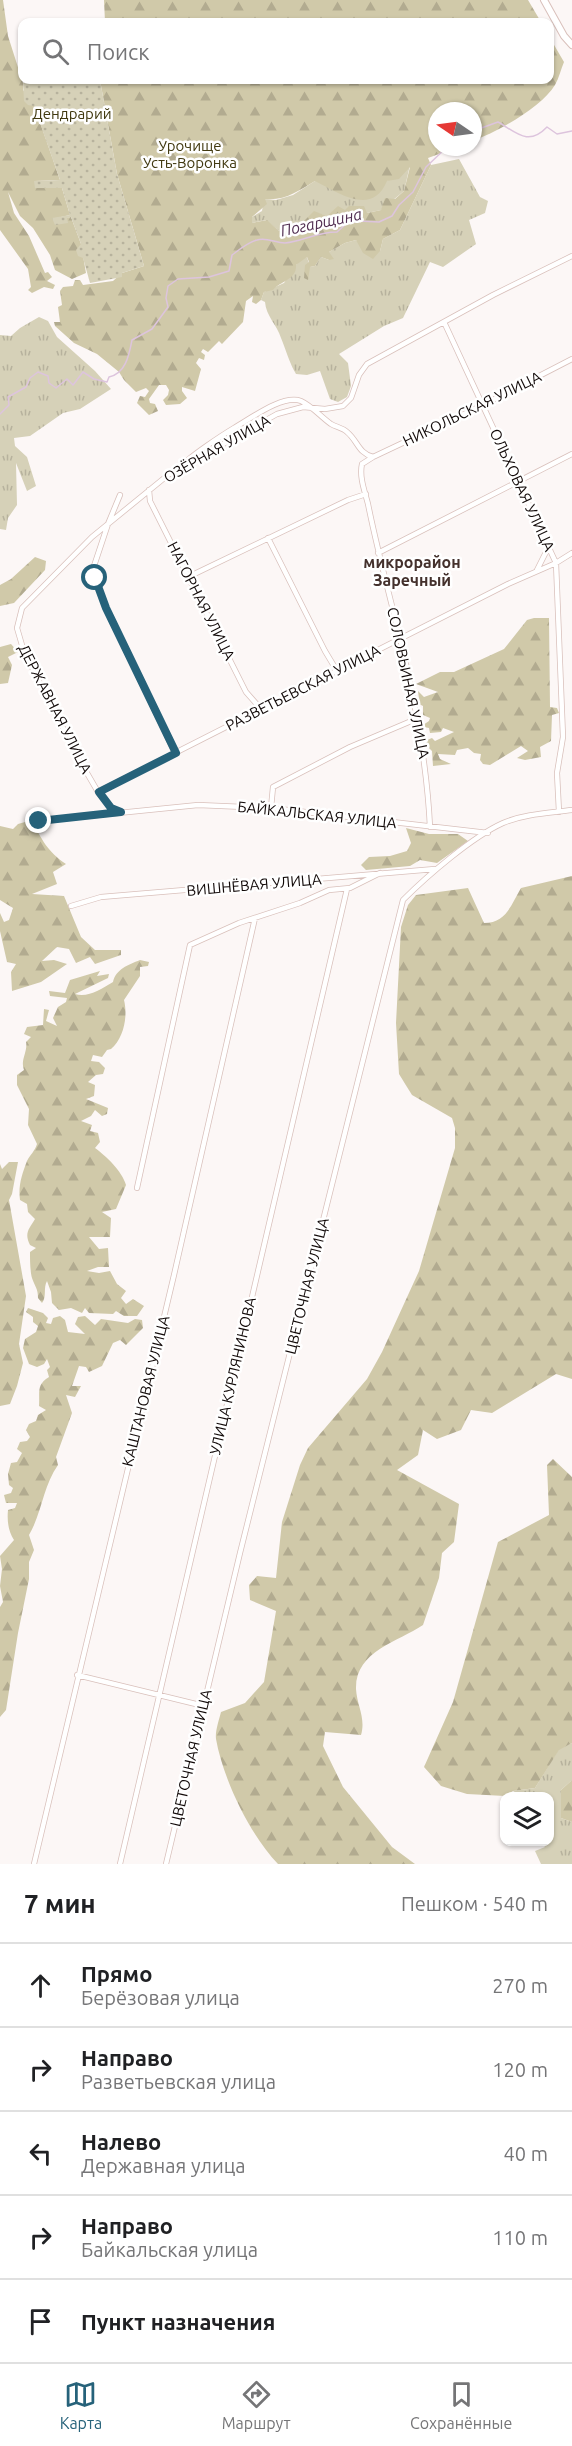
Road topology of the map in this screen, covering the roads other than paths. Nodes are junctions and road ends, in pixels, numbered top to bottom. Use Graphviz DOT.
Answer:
graph roads {
  1 [pos="544,0"];
  2 [pos="572,45"];
  3 [pos="572,256"];
  4 [pos="444,322"];
  5 [pos="572,359"];
  6 [pos="483,405"];
  7 [pos="310,408"];
  8 [pos="572,454"];
  9 [pos="373,457"];
  10 [pos="182,467"];
  11 [pos="518,481"];
  12 [pos="149,490"];
  13 [pos="366,494"];
  14 [pos="120,495"];
  15 [pos="108,524"];
  16 [pos="268,538"];
  17 [pos="548,546"];
  18 [pos="572,552"];
  19 [pos="378,553"];
  20 [pos="556,563"];
  21 [pos="536,571"];
  22 [pos="188,577"];
  23 [pos="17,628"];
  24 [pos="400,640"];
  25 [pos="337,671"];
  26 [pos="261,709"];
  27 [pos="416,719"];
  28 [pos="176,753"];
  29 [pos="99,792"];
  30 [pos="271,808"];
  31 [pos="572,810"];
  32 [pos="121,812"];
  33 [pos="559,812"];
  34 [pos="39,821"];
  35 [pos="430,827"];
  36 [pos="488,832"];
  37 [pos="438,869"];
  38 [pos="380,873"];
  39 [pos="347,889"];
  40 [pos="70,906"];
  41 [pos="255,918"];
  42 [pos="137,1188"];
  43 [pos="77,1675"];
  44 [pos="159,1695"];
  45 [pos="204,1706"];
  46 [pos="34,1864"];
  47 [pos="120,1864"];
  48 [pos="166,1864"];
  1 -- 2 [label="street"];
  3 -- 4 [label="street, ОЗЁРНАЯ УЛИЦА"];
  4 -- 6 [label="street, ОЛЬХОВАЯ УЛИЦА"];
  4 -- 7 [label="street, ОЗЁРНАЯ УЛИЦА"];
  5 -- 6 [label="street, НИКОЛЬСКАЯ УЛИЦА"];
  6 -- 9 [label="street, НИКОЛЬСКАЯ УЛИЦА"];
  6 -- 11 [label="street, ОЛЬХОВАЯ УЛИЦА"];
  7 -- 9 [label="street"];
  7 -- 10 [label="street, ОЗЁРНАЯ УЛИЦА"];
  7 -- 10 [label="street"];
  8 -- 11 [label="street"];
  9 -- 13 [label="street, СОЛОВЬИНАЯ УЛИЦА"];
  10 -- 12 [label="street, ОЗЁРНАЯ УЛИЦА"];
  11 -- 17 [label="street, ОЛЬХОВАЯ УЛИЦА"];
  11 -- 19 [label="street"];
  12 -- 15 [label="street, ОЗЁРНАЯ УЛИЦА"];
  12 -- 22 [label="street, НАГОРНАЯ УЛИЦА"];
  13 -- 16 [label="street"];
  13 -- 19 [label="street, СОЛОВЬИНАЯ УЛИЦА"];
  14 -- 15 [label="street"];
  15 -- 23 [label="street, ОЗЁРНАЯ УЛИЦА"];
  15 -- 28 [label="street"];
  16 -- 22 [label="street"];
  16 -- 25 [label="street"];
  17 -- 20 [label="street, ОЛЬХОВАЯ УЛИЦА"];
  17 -- 21 [label="street"];
  18 -- 20 [label="street, РАЗВЕТЬЕВСКАЯ УЛИЦА"];
  19 -- 24 [label="street, СОЛОВЬИНАЯ УЛИЦА"];
  20 -- 21 [label="street, РАЗВЕТЬЕВСКАЯ УЛИЦА"];
  20 -- 33 [label="street, ОЛЬХОВАЯ УЛИЦА"];
  21 -- 24 [label="street, РАЗВЕТЬЕВСКАЯ УЛИЦА"];
  22 -- 26 [label="street, НАГОРНАЯ УЛИЦА"];
  23 -- 29 [label="street, ДЕРЖАВНАЯ УЛИЦА"];
  24 -- 25 [label="street, РАЗВЕТЬЕВСКАЯ УЛИЦА"];
  24 -- 27 [label="street, СОЛОВЬИНАЯ УЛИЦА"];
  25 -- 26 [label="street, РАЗВЕТЬЕВСКАЯ УЛИЦА"];
  26 -- 28 [label="street, РАЗВЕТЬЕВСКАЯ УЛИЦА"];
  27 -- 30 [label="street"];
  27 -- 35 [label="street, СОЛОВЬИНАЯ УЛИЦА"];
  28 -- 29 [label="street, РАЗВЕТЬЕВСКАЯ УЛИЦА"];
  29 -- 32 [label="street, ДЕРЖАВНАЯ УЛИЦА"];
  30 -- 32 [label="street, БАЙКАЛЬСКАЯ УЛИЦА"];
  30 -- 35 [label="street, БАЙКАЛЬСКАЯ УЛИЦА"];
  31 -- 33 [label="street, ЦВЕТОЧНАЯ УЛИЦА"];
  32 -- 34 [label="street, БАЙКАЛЬСКАЯ УЛИЦА"];
  33 -- 36 [label="street, ЦВЕТОЧНАЯ УЛИЦА"];
  35 -- 36 [label="street, БАЙКАЛЬСКАЯ УЛИЦА"];
  36 -- 37 [label="street, ЦВЕТОЧНАЯ УЛИЦА"];
  37 -- 38 [label="street, ВИШНЁВАЯ УЛИЦА"];
  37 -- 45 [label="street, ЦВЕТОЧНАЯ УЛИЦА"];
  38 -- 39 [label="street"];
  38 -- 40 [label="street, ВИШНЁВАЯ УЛИЦА"];
  39 -- 41 [label="street"];
  39 -- 44 [label="street, УЛИЦА КУРЛЯНИНОВА"];
  41 -- 42 [label="street"];
  41 -- 43 [label="street, КАШТАНОВАЯ УЛИЦА"];
  43 -- 44 [label="street"];
  43 -- 46 [label="street, КАШТАНОВАЯ УЛИЦА"];
  44 -- 45 [label="street"];
  44 -- 47 [label="street, УЛИЦА КУРЛЯНИНОВА"];
  45 -- 48 [label="street, ЦВЕТОЧНАЯ УЛИЦА"];
}
